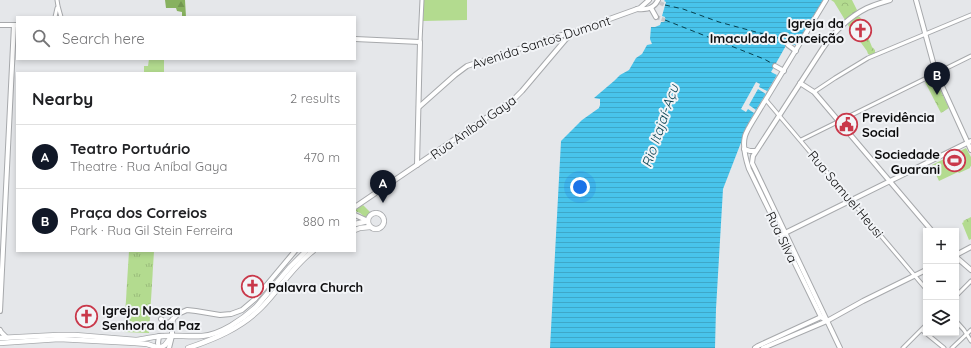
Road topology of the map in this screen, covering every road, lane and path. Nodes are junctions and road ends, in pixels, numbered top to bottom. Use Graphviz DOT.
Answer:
graph roads {
  1 [pos="57,0"];
  2 [pos="422,0"];
  3 [pos="649,0"];
  4 [pos="826,0"];
  5 [pos="890,0"];
  6 [pos="916,0"];
  7 [pos="658,1"];
  8 [pos="58,6"];
  9 [pos="651,8"];
  10 [pos="636,9"];
  11 [pos="971,15"];
  12 [pos="55,16"];
  13 [pos="61,16"];
  14 [pos="656,17"];
  15 [pos="0,25"];
  16 [pos="16,25"];
  17 [pos="577,31"];
  18 [pos="925,34"];
  19 [pos="555,37"];
  20 [pos="356,39"];
  21 [pos="420,42"];
  22 [pos="788,45"];
  23 [pos="560,47"];
  24 [pos="796,51"];
  25 [pos="971,56"];
  26 [pos="775,66"];
  27 [pos="784,71"];
  28 [pos="936,73"];
  29 [pos="800,83"];
  30 [pos="814,92"];
  31 [pos="766,100"];
  32 [pos="419,107"];
  33 [pos="780,115"];
  34 [pos="839,122"];
  35 [pos="801,140"];
  36 [pos="969,142"];
  37 [pos="744,148"];
  38 [pos="971,150"];
  39 [pos="755,151"];
  40 [pos="417,165"];
  41 [pos="890,182"];
  42 [pos="851,200"];
  43 [pos="356,206"];
  44 [pos="356,215"];
  45 [pos="368,221"];
  46 [pos="356,224"];
  47 [pos="370,227"];
  48 [pos="929,228"];
  49 [pos="356,230"];
  50 [pos="785,233"];
  51 [pos="780,235"];
  52 [pos="971,247"];
  53 [pos="294,252"];
  54 [pos="305,252"];
  55 [pos="312,252"];
  56 [pos="959,254"];
  57 [pos="959,259"];
  58 [pos="971,270"];
  59 [pos="923,272"];
  60 [pos="914,276"];
  61 [pos="971,281"];
  62 [pos="923,286"];
  63 [pos="959,293"];
  64 [pos="0,311"];
  65 [pos="821,317"];
  66 [pos="161,319"];
  67 [pos="173,319"];
  68 [pos="827,321"];
  69 [pos="959,325"];
  70 [pos="0,330"];
  71 [pos="922,330"];
  72 [pos="971,330"];
  73 [pos="966,334"];
  74 [pos="159,336"];
  75 [pos="172,336"];
  76 [pos="0,338"];
  77 [pos="7,338"];
  78 [pos="971,341"];
  79 [pos="0,343"];
  80 [pos="159,348"];
  81 [pos="170,348"];
  82 [pos="188,348"];
  83 [pos="755,348"];
  84 [pos="763,348"];
  85 [pos="840,348"];
  86 [pos="903,348"];
  87 [pos="944,348"];
  88 [pos="952,348"];
  1 -- 8 [label="street"];
  2 -- 21 [label="street"];
  3 -- 10 [label="main road, Avenida Santos Dumont"];
  4 -- 24 [label="main road"];
  5 -- 29 [label="main road"];
  6 -- 18 [label="main road"];
  7 -- 9 [label="main road"];
  8 -- 12 [label="street"];
  8 -- 13 [label="street"];
  9 -- 10 [label="main road"];
  9 -- 14 [label="main road"];
  10 -- 17 [label="main road, Avenida Santos Dumont"];
  11 -- 18 [label="street"];
  15 -- 16 [label="main road"];
  16 -- 64 [label="main road"];
  17 -- 19 [label="main road, Avenida Santos Dumont"];
  17 -- 23 [label="main road, Rua Aníbal Gaya"];
  18 -- 28 [label="main road"];
  18 -- 30 [label="street"];
  19 -- 23 [label="main road"];
  19 -- 32 [label="main road, Avenida Santos Dumont"];
  20 -- 21 [label="main road"];
  21 -- 32 [label="main road"];
  22 -- 24 [label="main road"];
  23 -- 40 [label="main road, Rua Aníbal Gaya"];
  24 -- 27 [label="main road"];
  25 -- 28 [label="street"];
  26 -- 27 [label="main road"];
  27 -- 31 [label="main road"];
  28 -- 34 [label="street"];
  28 -- 36 [label="main road"];
  29 -- 30 [label="main road"];
  29 -- 33 [label="main road"];
  30 -- 34 [label="main road"];
  31 -- 33 [label="street, Rua Samuel Heusi"];
  31 -- 37 [label="main road"];
  32 -- 40 [label="main road"];
  33 -- 35 [label="street, Rua Samuel Heusi"];
  33 -- 39 [label="main road"];
  34 -- 35 [label="street"];
  34 -- 41 [label="main road"];
  35 -- 42 [label="street, Rua Samuel Heusi"];
  36 -- 38 [label="main road"];
  36 -- 41 [label="main road"];
  37 -- 39 [label="main road"];
  37 -- 51 [label="main road, Rua Silva"];
  39 -- 50 [label="main road, Rua Silva"];
  40 -- 43 [label="main road, Rua Aníbal Gaya"];
  41 -- 42 [label="main road"];
  41 -- 48 [label="main road"];
  42 -- 50 [label="main road"];
  42 -- 60 [label="street, Rua Samuel Heusi"];
  44 -- 45 [label="main road"];
  45 -- 46 [label="highway"];
  45 -- 47 [label="highway"];
  45 -- 47 [label="highway"];
  47 -- 49 [label="highway"];
  50 -- 51 [label="main road"];
  50 -- 68 [label="main road, Rua Silva"];
  51 -- 65 [label="main road, Rua Silva"];
  52 -- 56 [label="main road"];
  53 -- 67 [label="main road"];
  54 -- 75 [label="highway"];
  55 -- 82 [label="highway"];
  57 -- 58 [label="main road"];
  59 -- 60 [label="main road"];
  60 -- 62 [label="street, Rua Samuel Heusi"];
  60 -- 68 [label="main road"];
  61 -- 63 [label="street"];
  65 -- 68 [label="main road, Rua Silva"];
  65 -- 83 [label="main road"];
  66 -- 67 [label="main road"];
  67 -- 75 [label="main road"];
  68 -- 84 [label="main road"];
  68 -- 85 [label="main road, Rua Silva"];
  69 -- 73 [label="street"];
  70 -- 77 [label="main road"];
  71 -- 86 [label="street"];
  71 -- 87 [label="street"];
  72 -- 73 [label="street"];
  73 -- 78 [label="street"];
  73 -- 88 [label="street"];
  74 -- 75 [label="highway"];
  74 -- 77 [label="highway"];
  74 -- 80 [label="main road"];
  75 -- 80 [label="highway"];
  75 -- 81 [label="main road"];
  76 -- 77 [label="highway"];
  79 -- 80 [label="highway"];
}
